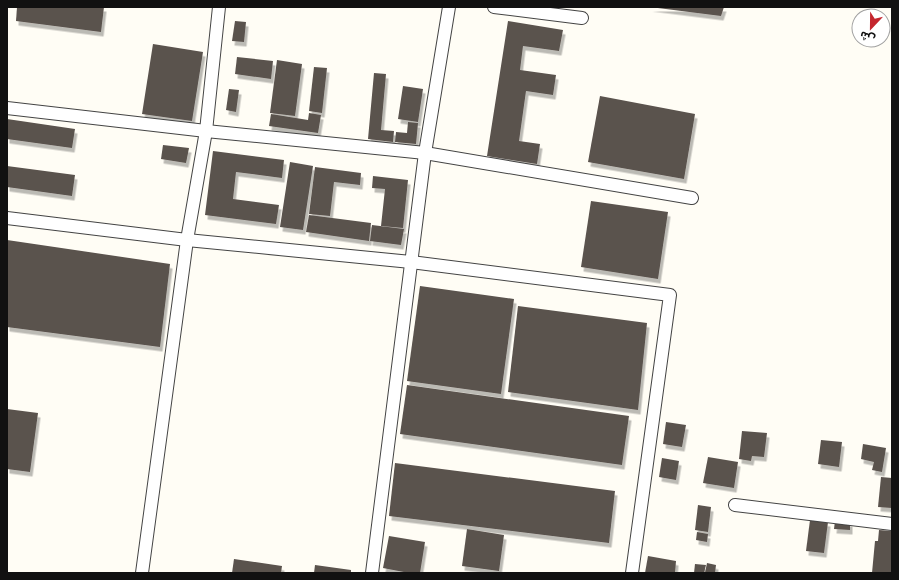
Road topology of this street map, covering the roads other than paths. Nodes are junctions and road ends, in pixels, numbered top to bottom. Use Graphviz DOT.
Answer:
graph roads {
  1 [pos="219,7"];
  2 [pos="449,7"];
  3 [pos="494,7"];
  4 [pos="582,18"];
  5 [pos="7,108"];
  6 [pos="206,131"];
  7 [pos="425,153"];
  8 [pos="692,198"];
  9 [pos="7,218"];
  10 [pos="187,240"];
  11 [pos="411,262"];
  12 [pos="735,505"];
  13 [pos="892,524"];
  14 [pos="142,573"];
  15 [pos="372,573"];
  16 [pos="632,573"];
  1 -- 6 [label="street"];
  2 -- 7 [label="street"];
  3 -- 4 [label="street"];
  5 -- 6 [label="street"];
  6 -- 7 [label="street"];
  6 -- 10 [label="street"];
  7 -- 8 [label="street"];
  7 -- 11 [label="street"];
  9 -- 10 [label="street"];
  10 -- 11 [label="street"];
  10 -- 14 [label="street"];
  11 -- 15 [label="street"];
  11 -- 16 [label="street"];
  12 -- 13 [label="street"];
}
